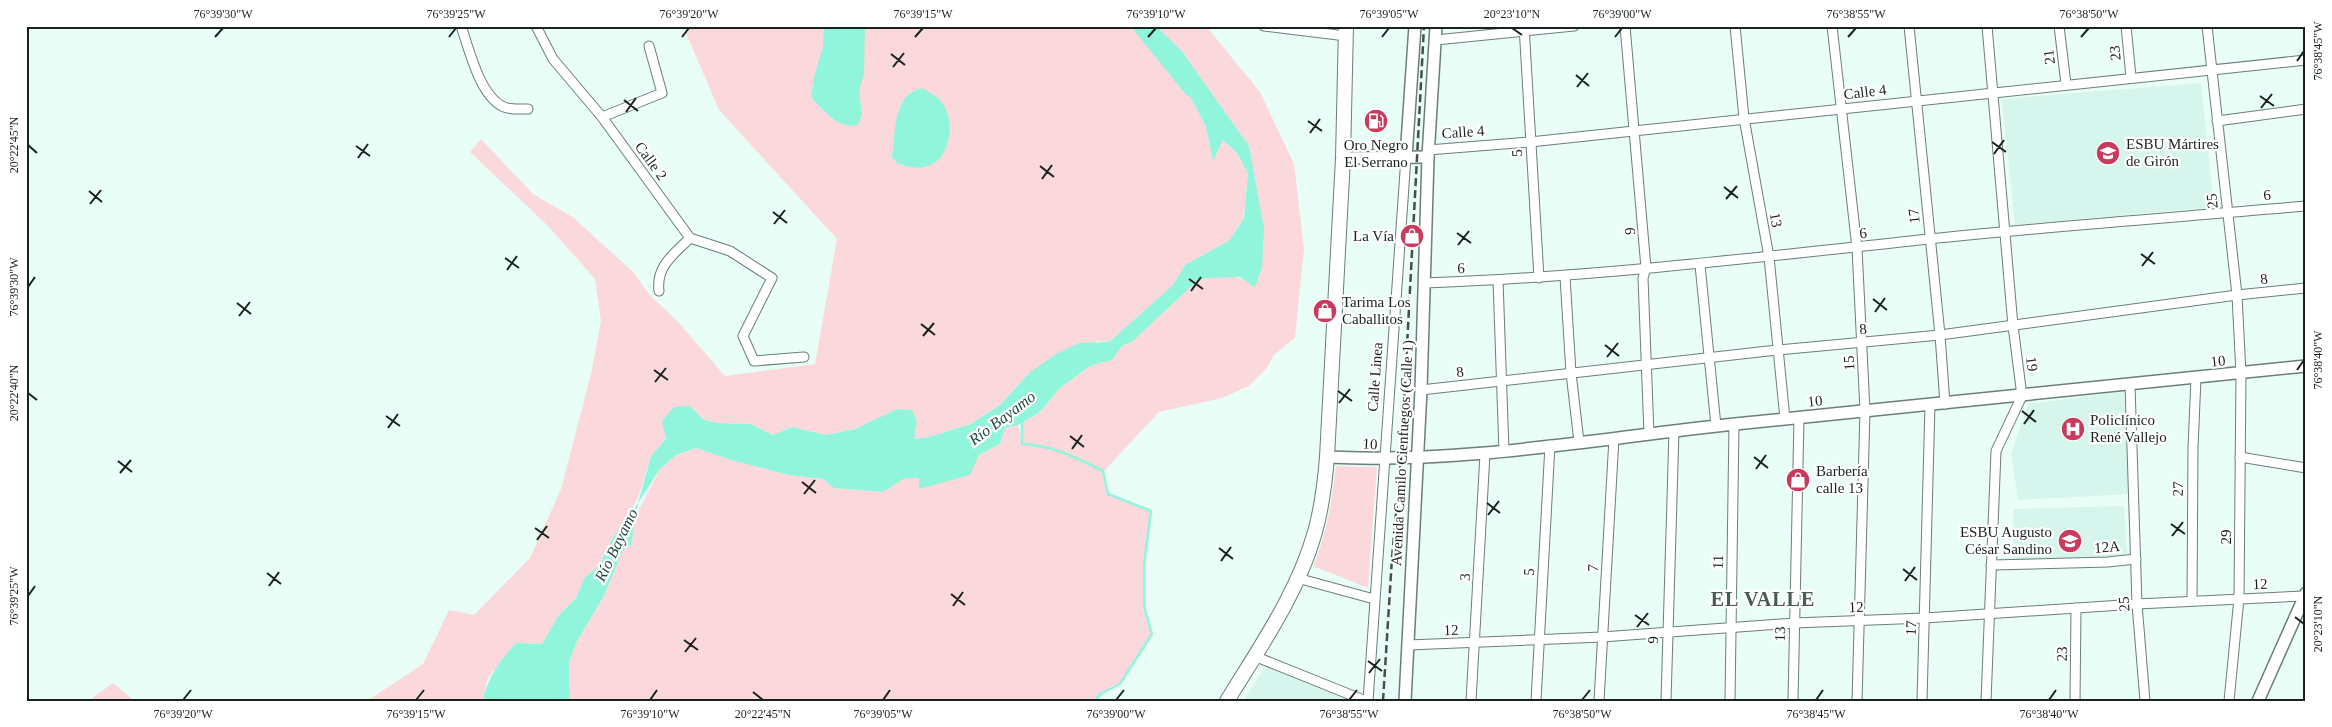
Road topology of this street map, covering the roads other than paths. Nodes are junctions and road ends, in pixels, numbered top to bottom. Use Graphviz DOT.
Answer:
graph roads {
  1 [pos="461,26"];
  2 [pos="536,26"];
  3 [pos="1264,26"];
  4 [pos="1415,26"];
  5 [pos="1436,26"];
  6 [pos="1574,26"];
  7 [pos="1625,26"];
  8 [pos="1735,26"];
  9 [pos="1832,26"];
  10 [pos="1909,26"];
  11 [pos="1987,26"];
  12 [pos="2059,26"];
  13 [pos="2126,26"];
  14 [pos="2207,26"];
  15 [pos="1524,29"];
  16 [pos="1346,31"];
  17 [pos="1436,40"];
  18 [pos="648,46"];
  19 [pos="2306,60"];
  20 [pos="2212,70"];
  21 [pos="2131,77"];
  22 [pos="2066,84"];
  23 [pos="1993,94"];
  24 [pos="1916,101"];
  25 [pos="528,109"];
  26 [pos="2306,109"];
  27 [pos="1841,110"];
  28 [pos="602,117"];
  29 [pos="1744,118"];
  30 [pos="2217,121"];
  31 [pos="1636,130"];
  32 [pos="1530,142"];
  33 [pos="1428,153"];
  34 [pos="1406,157"];
  35 [pos="1343,158"];
  36 [pos="2306,206"];
  37 [pos="2228,213"];
  38 [pos="2005,232"];
  39 [pos="690,238"];
  40 [pos="1930,239"];
  41 [pos="1857,248"];
  42 [pos="1769,257"];
  43 [pos="1700,265"];
  44 [pos="1646,268"];
  45 [pos="1565,277"];
  46 [pos="1539,278"];
  47 [pos="1498,280"];
  48 [pos="1424,283"];
  49 [pos="2306,288"];
  50 [pos="659,291"];
  51 [pos="2237,295"];
  52 [pos="2013,326"];
  53 [pos="1940,335"];
  54 [pos="1862,343"];
  55 [pos="1777,350"];
  56 [pos="804,357"];
  57 [pos="1709,359"];
  58 [pos="2306,366"];
  59 [pos="1645,367"];
  60 [pos="1571,373"];
  61 [pos="2241,374"];
  62 [pos="2196,378"];
  63 [pos="1501,382"];
  64 [pos="2130,385"];
  65 [pos="1422,390"];
  66 [pos="2022,396"];
  67 [pos="1944,404"];
  68 [pos="1930,405"];
  69 [pos="1865,411"];
  70 [pos="1799,418"];
  71 [pos="1785,419"];
  72 [pos="1734,424"];
  73 [pos="1716,426"];
  74 [pos="1674,431"];
  75 [pos="1649,434"];
  76 [pos="1614,438"];
  77 [pos="1579,442"];
  78 [pos="1550,446"];
  79 [pos="1504,452"];
  80 [pos="1485,454"];
  81 [pos="1328,457"];
  82 [pos="2240,457"];
  83 [pos="1418,459"];
  84 [pos="1384,460"];
  85 [pos="2306,468"];
  86 [pos="2136,559"];
  87 [pos="1991,565"];
  88 [pos="1298,578"];
  89 [pos="2305,595"];
  90 [pos="2239,598"];
  91 [pos="1374,599"];
  92 [pos="2192,601"];
  93 [pos="2137,604"];
  94 [pos="2076,608"];
  95 [pos="1989,613"];
  96 [pos="1925,618"];
  97 [pos="1858,620"];
  98 [pos="1794,623"];
  99 [pos="1731,627"];
  100 [pos="1667,633"];
  101 [pos="1602,637"];
  102 [pos="1539,639"];
  103 [pos="1475,643"];
  104 [pos="1408,645"];
  105 [pos="1254,656"];
  106 [pos="1227,701"];
  107 [pos="1367,701"];
  108 [pos="1405,701"];
  109 [pos="1472,701"];
  110 [pos="1536,701"];
  111 [pos="1600,701"];
  112 [pos="1666,701"];
  113 [pos="1730,701"];
  114 [pos="1793,701"];
  115 [pos="1857,701"];
  116 [pos="1922,701"];
  117 [pos="1986,701"];
  118 [pos="2075,701"];
  119 [pos="2145,701"];
  120 [pos="2228,701"];
  121 [pos="2258,701"];
  1 -- 25 [label="street"];
  2 -- 28 [label="street, Calle 2"];
  3 -- 16 [label="street"];
  4 -- 34 [label="street, Calle Linea"];
  5 -- 17 [label="street, Avenida Camilo Cienfuegos (Calle 1)"];
  6 -- 15 [label="street"];
  7 -- 31 [label="street, 9"];
  8 -- 29 [label="street, 13"];
  9 -- 27 [label="street, 15"];
  10 -- 24 [label="street, 17"];
  11 -- 23 [label="street, 19"];
  12 -- 22 [label="street, 21"];
  13 -- 21 [label="street, 23"];
  14 -- 20 [label="street, 25"];
  15 -- 17 [label="street"];
  15 -- 32 [label="street, 5"];
  16 -- 35 [label="main road"];
  17 -- 33 [label="street, Avenida Camilo Cienfuegos (Calle 1)"];
  18 -- 28 [label="street"];
  19 -- 20 [label="street, Calle 4"];
  20 -- 21 [label="street, Calle 4"];
  20 -- 30 [label="street, 25"];
  21 -- 22 [label="street, Calle 4"];
  22 -- 23 [label="street, Calle 4"];
  23 -- 24 [label="street, Calle 4"];
  23 -- 38 [label="street, 19"];
  24 -- 27 [label="street, Calle 4"];
  24 -- 40 [label="street, 17"];
  26 -- 30 [label="street"];
  27 -- 29 [label="street, Calle 4"];
  27 -- 41 [label="street, 15"];
  28 -- 39 [label="street, Calle 2"];
  29 -- 31 [label="street, Calle 4"];
  29 -- 42 [label="street, 13"];
  30 -- 37 [label="street, 25"];
  31 -- 32 [label="street, Calle 4"];
  31 -- 44 [label="street, 9"];
  32 -- 33 [label="street, Calle 4"];
  32 -- 46 [label="street, 5"];
  33 -- 34 [label="street, Calle 4"];
  33 -- 48 [label="street, Avenida Camilo Cienfuegos (Calle 1)"];
  34 -- 35 [label="street, Calle 4"];
  34 -- 84 [label="street, Calle Linea"];
  35 -- 81 [label="main road"];
  36 -- 37 [label="street, 6"];
  37 -- 38 [label="street, 6"];
  37 -- 51 [label="street, 25"];
  38 -- 40 [label="street, 6"];
  38 -- 52 [label="street, 19"];
  39 -- 50 [label="street"];
  39 -- 56 [label="street"];
  40 -- 41 [label="street, 6"];
  40 -- 53 [label="street, 17"];
  41 -- 42 [label="street, 6"];
  41 -- 54 [label="street, 15"];
  42 -- 43 [label="street, 6"];
  42 -- 55 [label="street, 13"];
  43 -- 44 [label="street, 6"];
  43 -- 57 [label="street"];
  44 -- 45 [label="street, 6"];
  44 -- 59 [label="street, 9"];
  45 -- 46 [label="street, 6"];
  45 -- 60 [label="street"];
  46 -- 47 [label="street, 6"];
  47 -- 48 [label="street, 6"];
  47 -- 63 [label="street"];
  48 -- 65 [label="street, Avenida Camilo Cienfuegos (Calle 1)"];
  49 -- 51 [label="street, 8"];
  51 -- 52 [label="street, 8"];
  51 -- 61 [label="street, 25"];
  52 -- 53 [label="street, 8"];
  52 -- 66 [label="street, 19"];
  53 -- 54 [label="street, 8"];
  53 -- 67 [label="street, 17"];
  54 -- 55 [label="street, 8"];
  54 -- 69 [label="street, 15"];
  55 -- 57 [label="street, 8"];
  55 -- 71 [label="street, 13"];
  57 -- 59 [label="street, 8"];
  57 -- 73 [label="street"];
  58 -- 61 [label="street, 10"];
  59 -- 60 [label="street, 8"];
  59 -- 75 [label="street, 9"];
  60 -- 63 [label="street, 8"];
  60 -- 77 [label="street"];
  61 -- 62 [label="street, 10"];
  61 -- 82 [label="street, 29"];
  62 -- 64 [label="street, 10"];
  62 -- 92 [label="street, 27"];
  63 -- 65 [label="street, 8"];
  63 -- 79 [label="street"];
  64 -- 66 [label="street, 10"];
  64 -- 86 [label="street, 25"];
  65 -- 83 [label="street, Avenida Camilo Cienfuegos (Calle 1)"];
  66 -- 67 [label="street, 10"];
  66 -- 87 [label="street"];
  67 -- 68 [label="street, 10"];
  68 -- 69 [label="street, 10"];
  68 -- 96 [label="street, 17"];
  69 -- 70 [label="street, 10"];
  69 -- 97 [label="street, 15"];
  70 -- 71 [label="street, 10"];
  70 -- 98 [label="street, 13"];
  71 -- 72 [label="street, 10"];
  72 -- 73 [label="street, 10"];
  72 -- 99 [label="street, 11"];
  73 -- 74 [label="street, 10"];
  74 -- 75 [label="street, 10"];
  74 -- 100 [label="street, 9"];
  75 -- 76 [label="street, 10"];
  76 -- 77 [label="street, 10"];
  76 -- 101 [label="street, 7"];
  77 -- 78 [label="street, 10"];
  78 -- 79 [label="street, 10"];
  78 -- 102 [label="street, 5"];
  79 -- 80 [label="street, 10"];
  80 -- 83 [label="street, 10"];
  80 -- 103 [label="street, 3"];
  81 -- 84 [label="street, 10"];
  81 -- 88 [label="main road"];
  82 -- 85 [label="street"];
  82 -- 90 [label="street, 29"];
  83 -- 84 [label="street, 10"];
  83 -- 104 [label="street, Avenida Camilo Cienfuegos (Calle 1)"];
  84 -- 91 [label="street, Calle Linea"];
  86 -- 87 [label="street, 12A"];
  86 -- 93 [label="street, 25"];
  87 -- 95 [label="street"];
  88 -- 91 [label="street"];
  88 -- 105 [label="main road"];
  89 -- 90 [label="street, 12"];
  89 -- 121 [label="street"];
  90 -- 92 [label="street, 12"];
  90 -- 120 [label="street, 29"];
  91 -- 107 [label="street, Calle Linea"];
  92 -- 93 [label="street, 12"];
  93 -- 94 [label="street, 12"];
  93 -- 119 [label="street, 25"];
  94 -- 95 [label="street, 12"];
  94 -- 118 [label="street, 23"];
  95 -- 96 [label="street, 12"];
  95 -- 117 [label="street"];
  96 -- 97 [label="street, 12"];
  96 -- 116 [label="street, 17"];
  97 -- 98 [label="street, 12"];
  97 -- 115 [label="street, 15"];
  98 -- 99 [label="street, 12"];
  98 -- 114 [label="street, 13"];
  99 -- 100 [label="street, 12"];
  99 -- 113 [label="street, 11"];
  100 -- 101 [label="street, 12"];
  100 -- 112 [label="street, 9"];
  101 -- 102 [label="street, 12"];
  101 -- 111 [label="street, 7"];
  102 -- 103 [label="street, 12"];
  102 -- 110 [label="street, 5"];
  103 -- 104 [label="street, 12"];
  103 -- 109 [label="street, 3"];
  104 -- 108 [label="street, Avenida Camilo Cienfuegos (Calle 1)"];
  105 -- 106 [label="main road"];
  105 -- 107 [label="street"];
}
